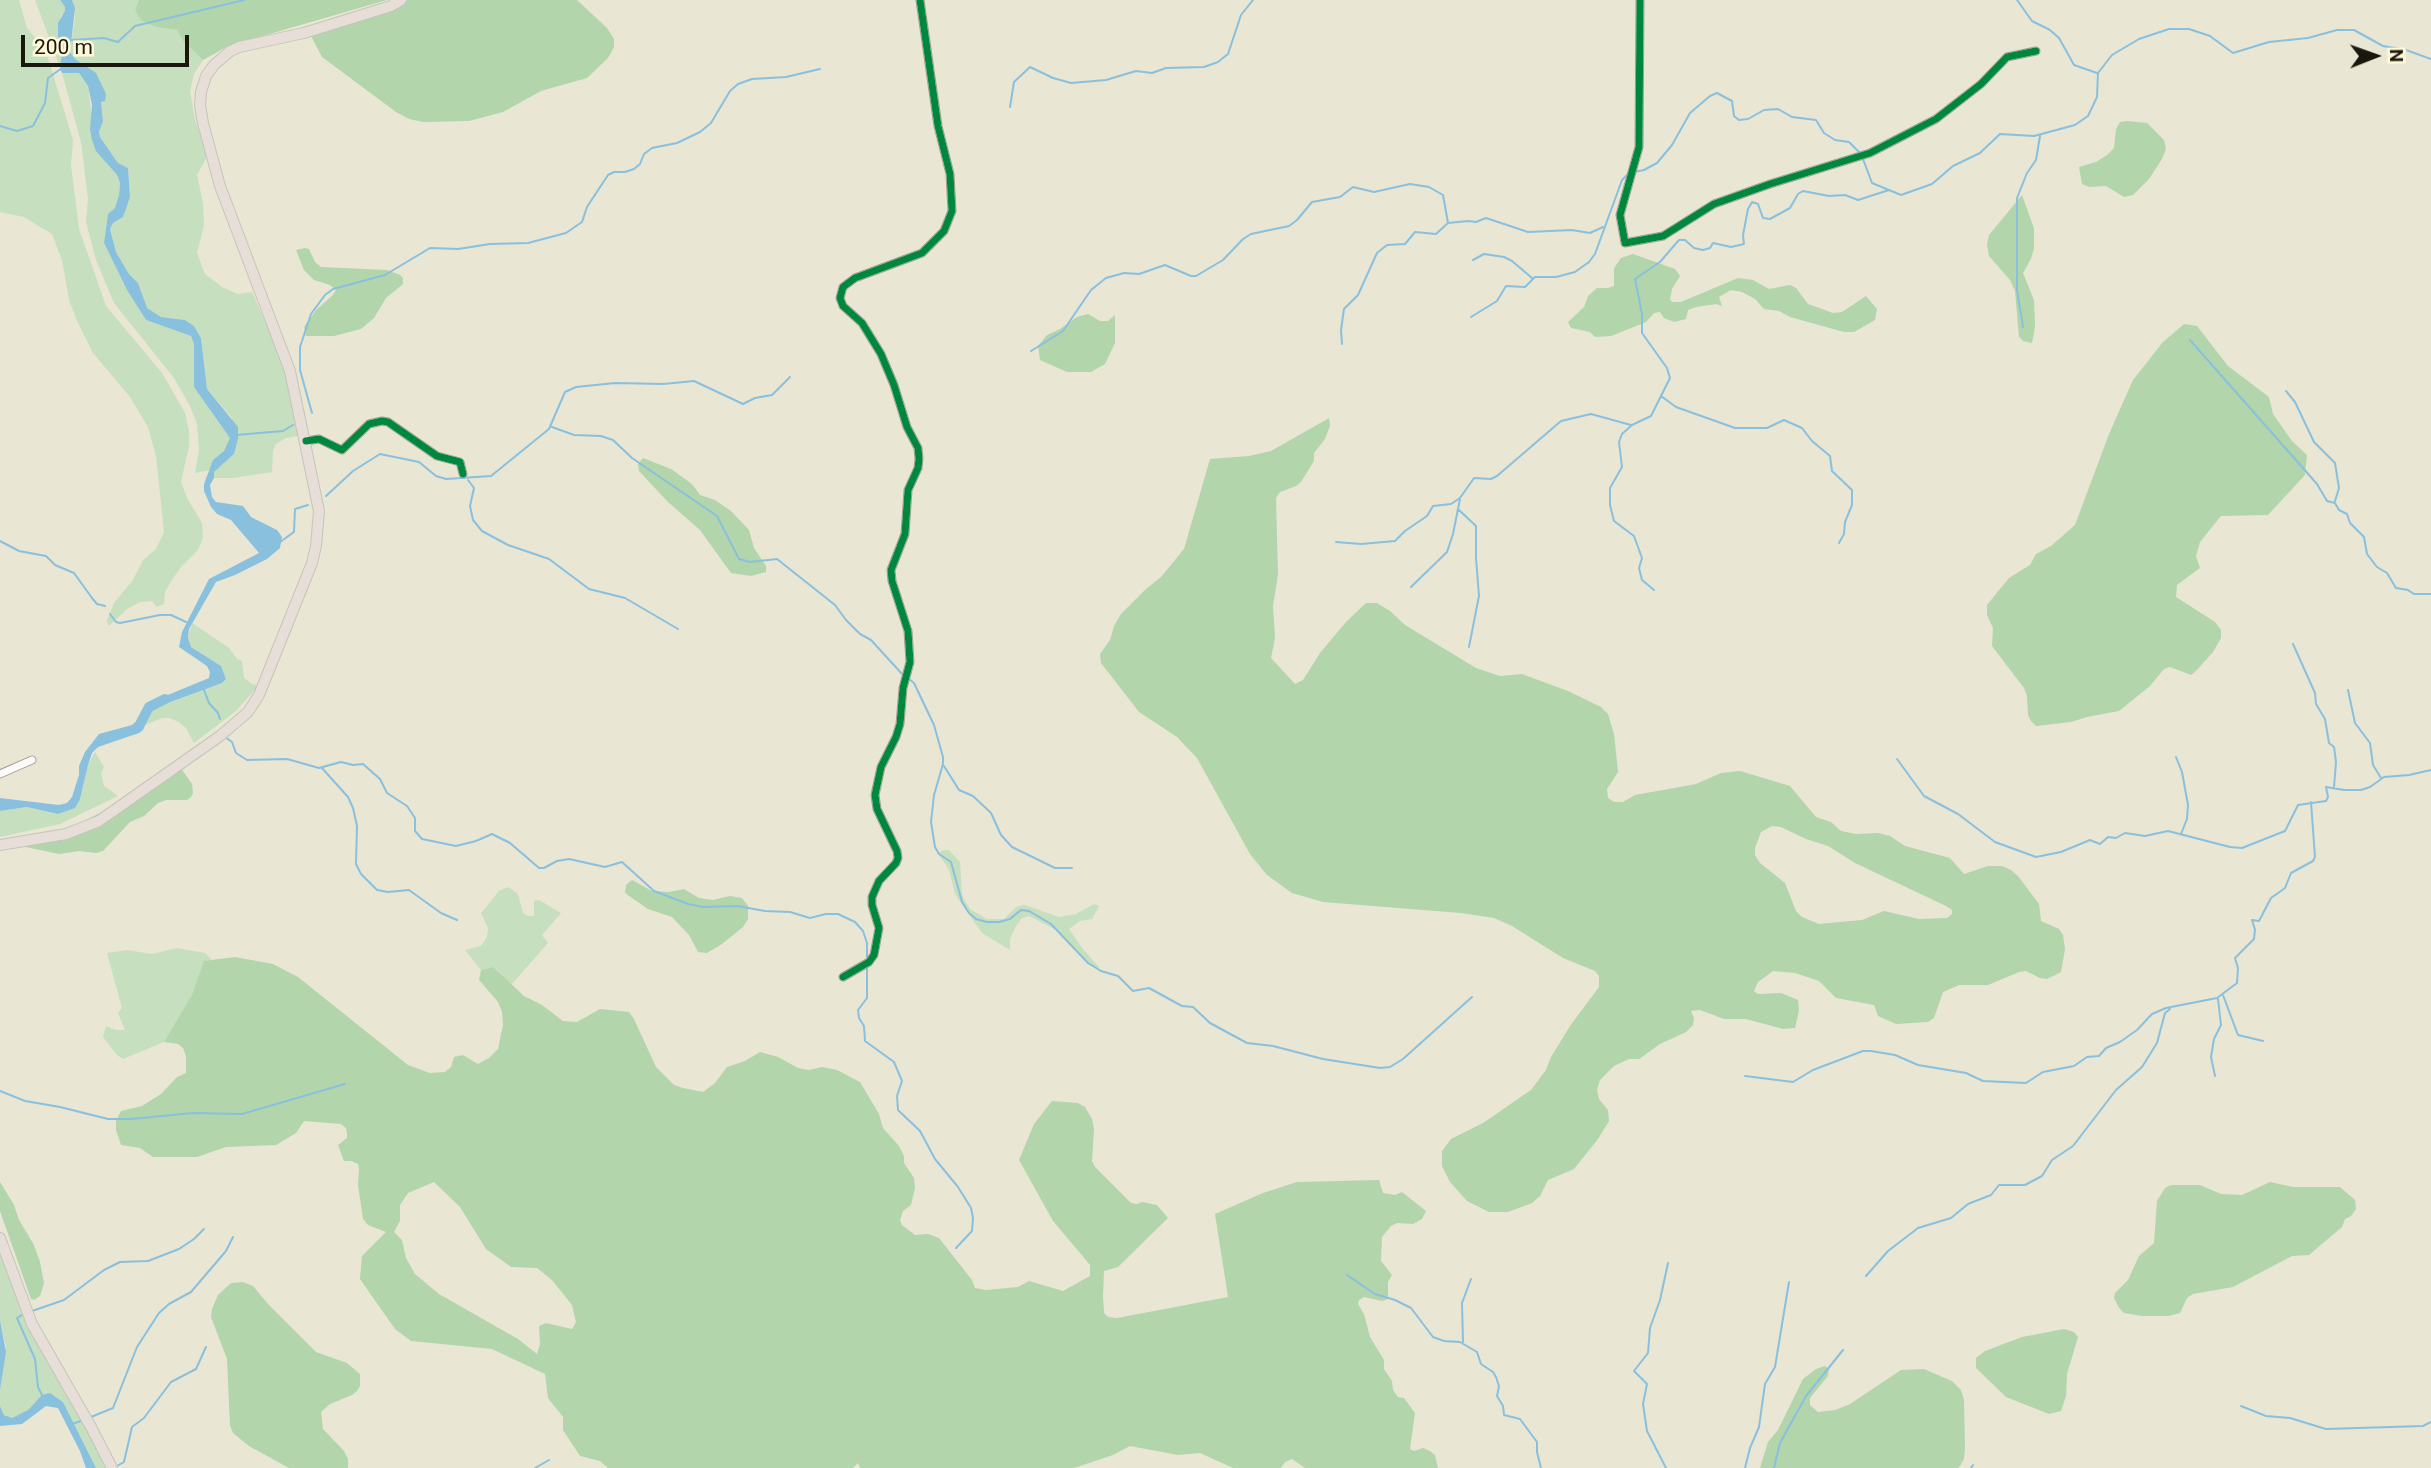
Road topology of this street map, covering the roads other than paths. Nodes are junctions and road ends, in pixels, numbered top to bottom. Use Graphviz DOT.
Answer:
graph roads {
  1 [pos="401,0"];
  2 [pos="920,0"];
  3 [pos="1640,0"];
  4 [pos="2036,51"];
  5 [pos="306,442"];
  6 [pos="463,474"];
  7 [pos="32,760"];
  8 [pos="0,774"];
  9 [pos="0,845"];
  10 [pos="844,977"];
  11 [pos="0,1238"];
  12 [pos="112,1468"];
  1 -- 5 [label="highway"];
  2 -- 10 [label="street"];
  3 -- 4 [label="street"];
  5 -- 6 [label="street"];
  5 -- 9 [label="highway"];
  7 -- 8 [label="street"];
  11 -- 12 [label="highway"];
}
